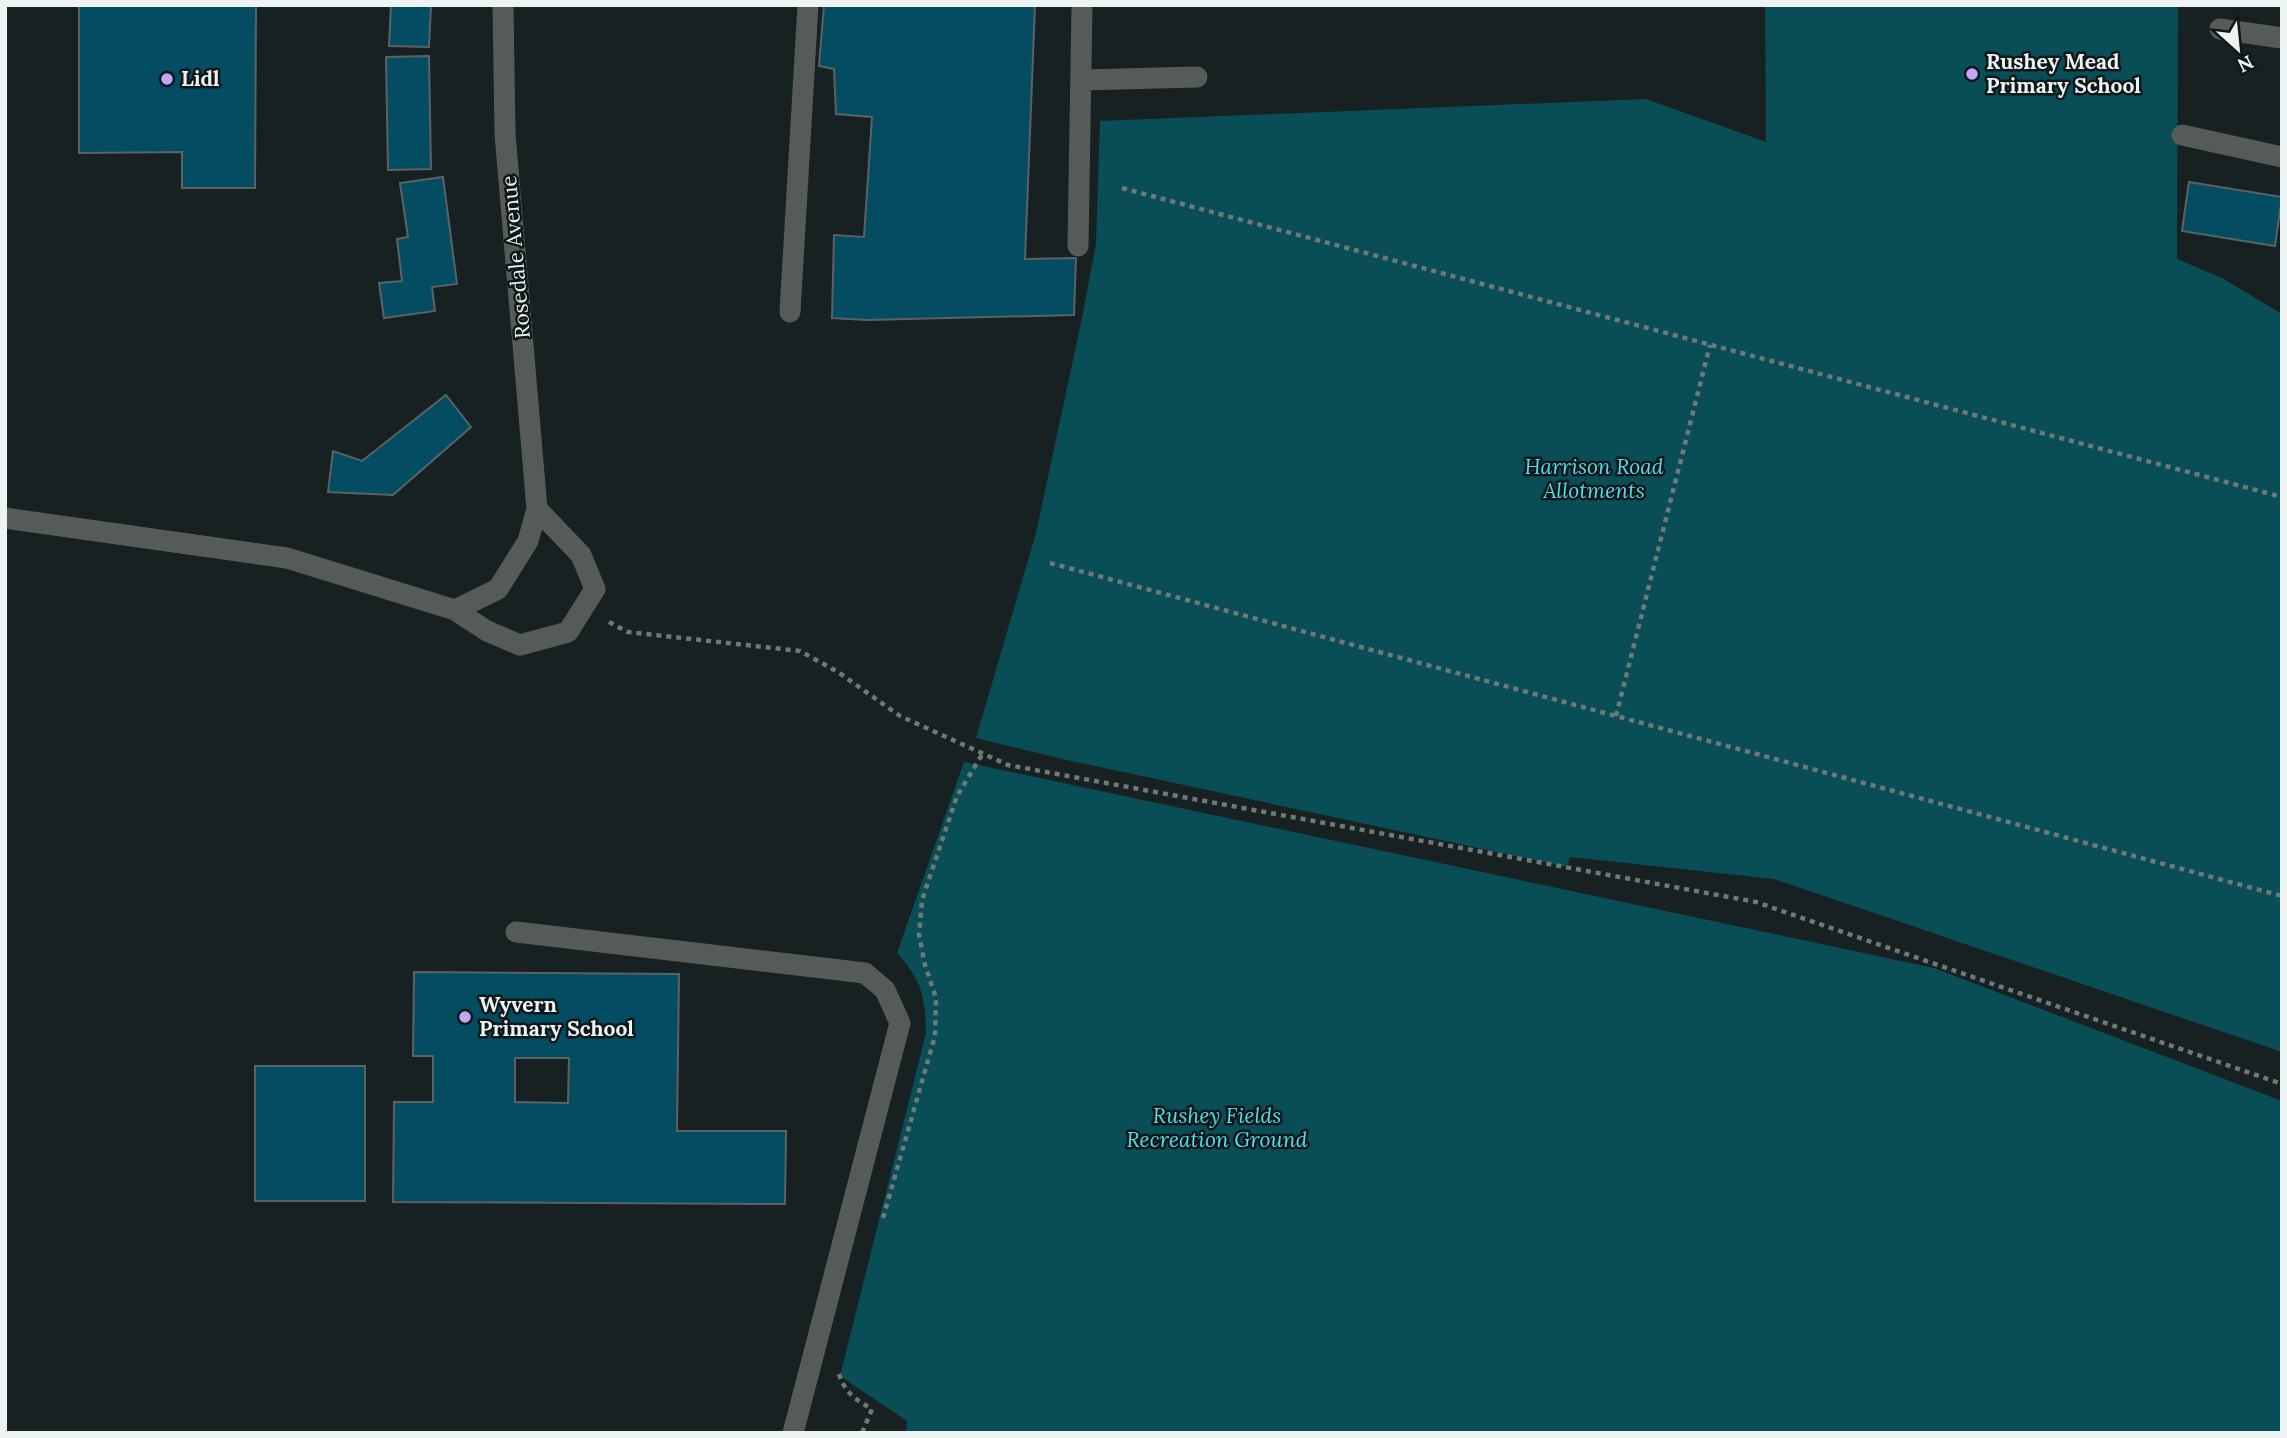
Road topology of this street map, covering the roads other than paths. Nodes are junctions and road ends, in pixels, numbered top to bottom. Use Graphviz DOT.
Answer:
graph roads {
  1 [pos="503,5"];
  2 [pos="808,5"];
  3 [pos="1082,5"];
  4 [pos="2220,29"];
  5 [pos="2282,38"];
  6 [pos="1197,77"];
  7 [pos="1082,80"];
  8 [pos="2182,135"];
  9 [pos="2282,156"];
  10 [pos="1078,246"];
  11 [pos="790,312"];
  12 [pos="537,509"];
  13 [pos="5,519"];
  14 [pos="455,610"];
  15 [pos="516,932"];
  16 [pos="793,1433"];
  1 -- 12 [label="street, Rosedale Avenue"];
  2 -- 11 [label="street"];
  3 -- 7 [label="street"];
  4 -- 5 [label="street"];
  6 -- 7 [label="street"];
  7 -- 10 [label="street"];
  8 -- 9 [label="street"];
  12 -- 14 [label="street, Rosedale Avenue"];
  12 -- 14 [label="street"];
  13 -- 14 [label="street"];
  15 -- 16 [label="street"];
}
